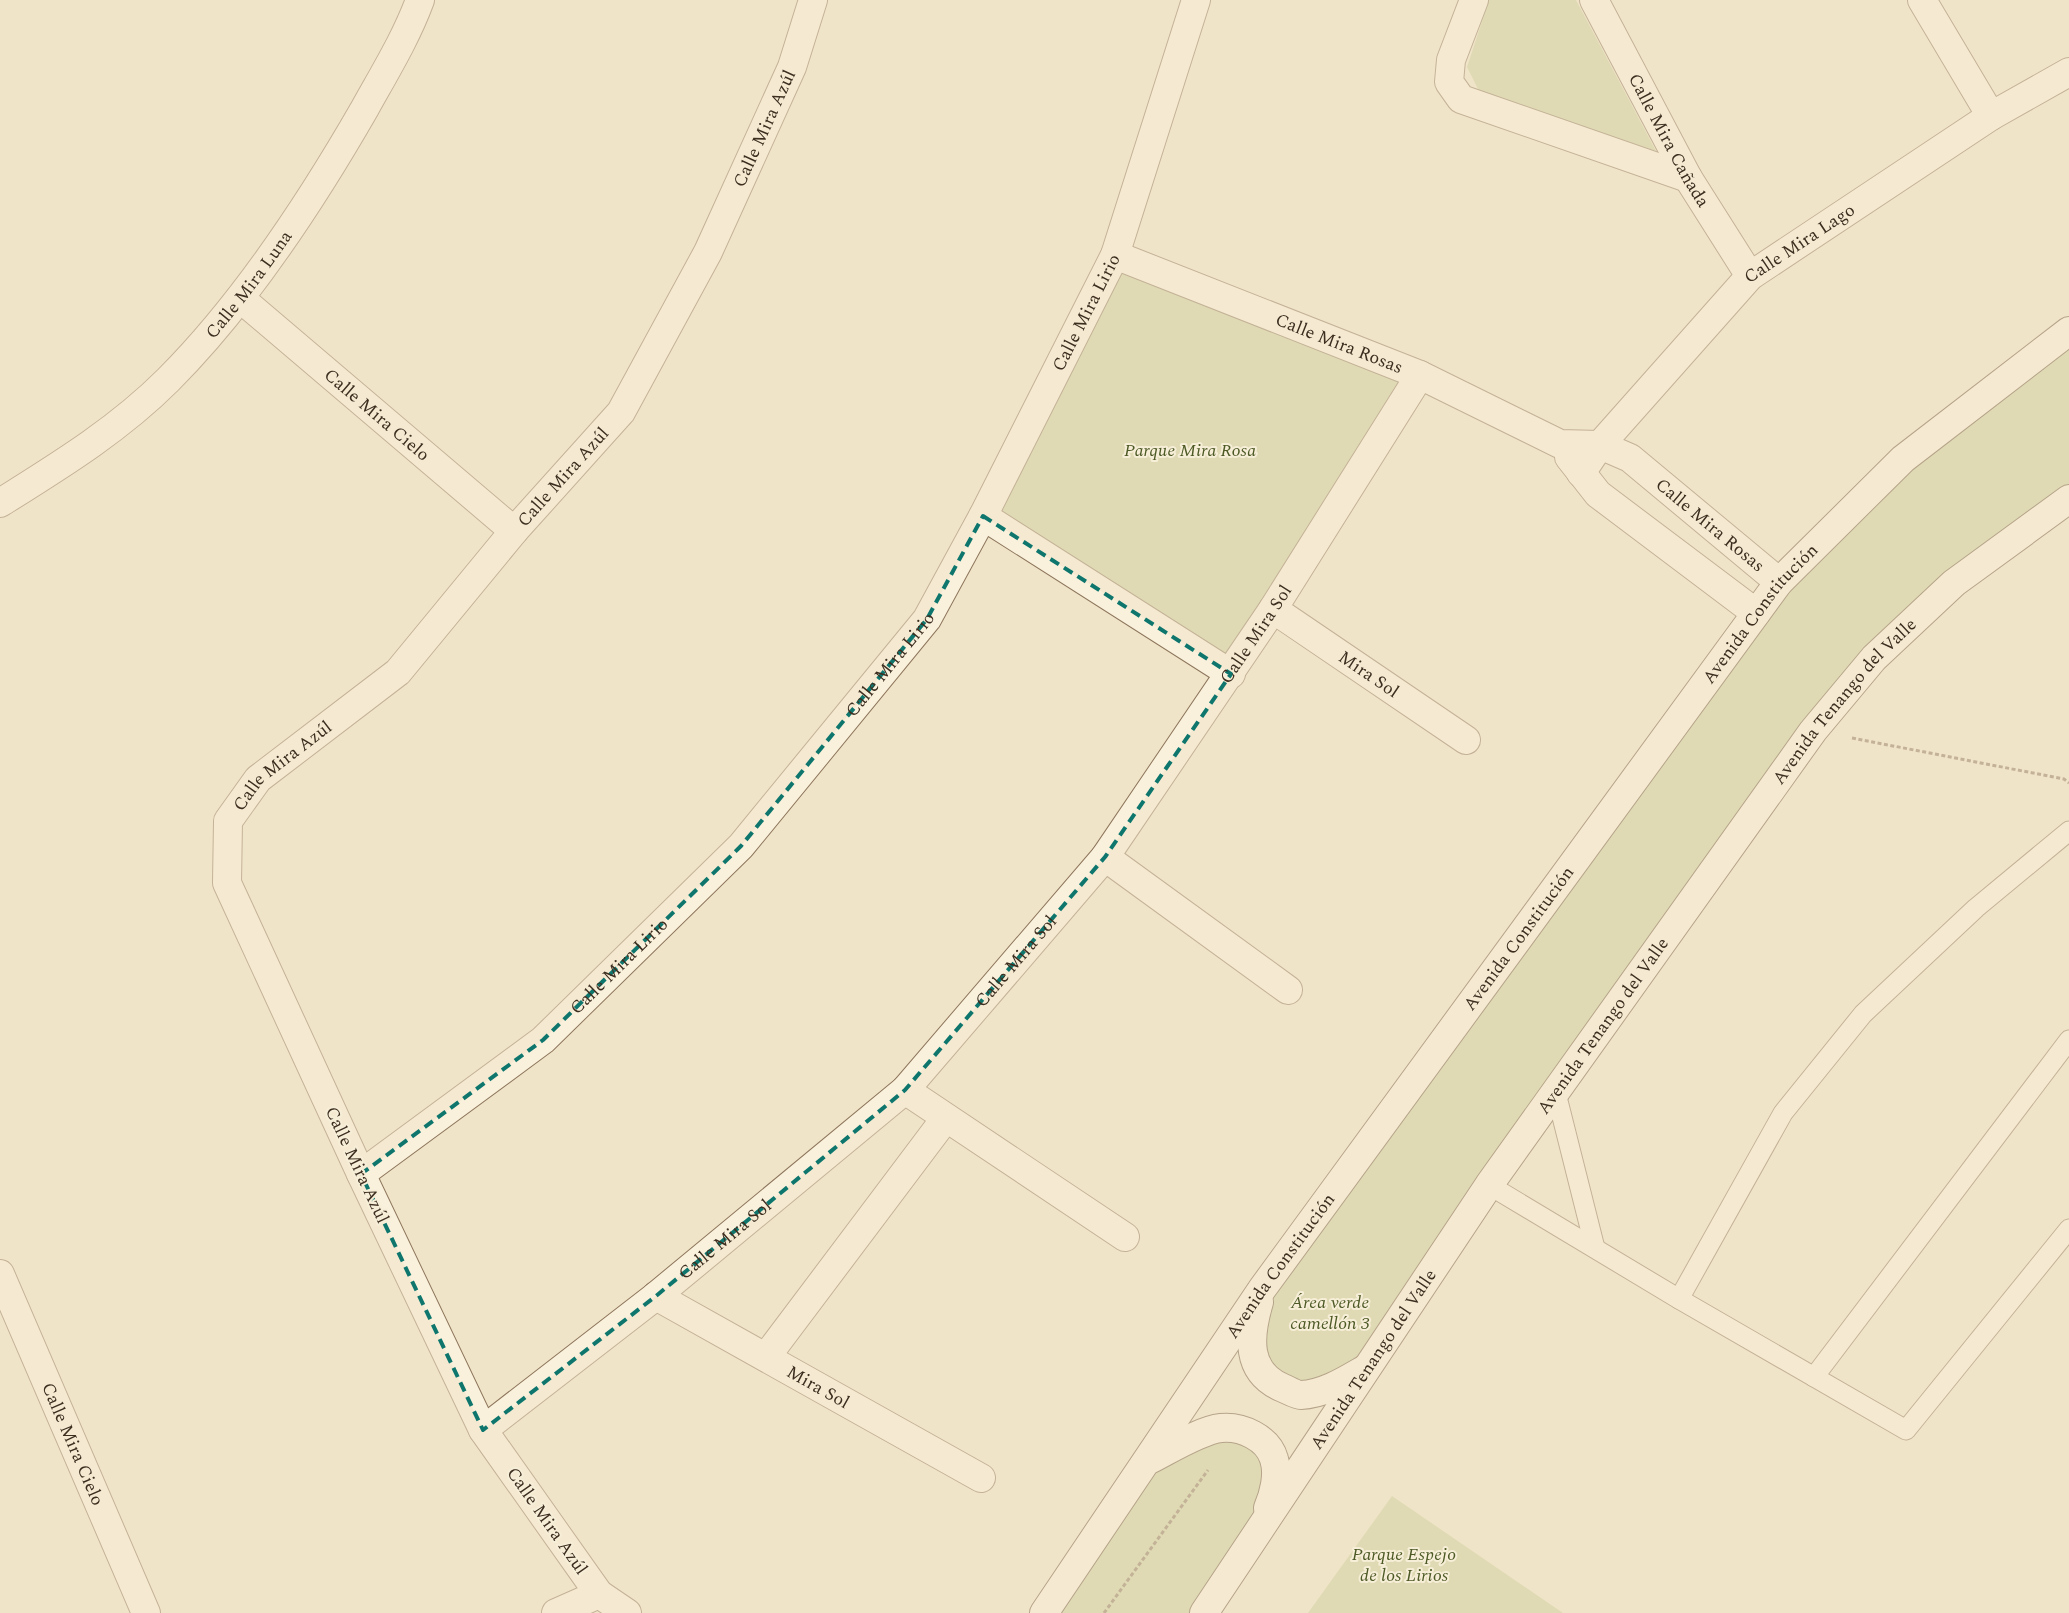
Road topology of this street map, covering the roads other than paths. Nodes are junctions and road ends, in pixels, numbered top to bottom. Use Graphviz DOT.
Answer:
graph roads {
  1 [pos="420,0"];
  2 [pos="814,0"];
  3 [pos="1196,0"];
  4 [pos="1474,0"];
  5 [pos="1594,0"];
  6 [pos="1922,0"];
  7 [pos="2069,72"];
  8 [pos="1991,116"];
  9 [pos="1688,178"];
  10 [pos="1115,255"];
  11 [pos="1750,276"];
  12 [pos="240,298"];
  13 [pos="2069,331"];
  14 [pos="1420,375"];
  15 [pos="1560,444"];
  16 [pos="1600,445"];
  17 [pos="1581,473"];
  18 [pos="2069,499"];
  19 [pos="0,503"];
  20 [pos="983,516"];
  21 [pos="514,531"];
  22 [pos="1779,582"];
  23 [pos="1273,609"];
  24 [pos="1756,613"];
  25 [pos="1231,674"];
  26 [pos="1466,740"];
  27 [pos="2069,831"];
  28 [pos="1105,857"];
  29 [pos="1288,990"];
  30 [pos="2069,1040"];
  31 [pos="905,1090"];
  32 [pos="1556,1093"];
  33 [pos="946,1119"];
  34 [pos="362,1174"];
  35 [pos="1489,1185"];
  36 [pos="2069,1229"];
  37 [pos="1126,1237"];
  38 [pos="1595,1248"];
  39 [pos="0,1274"];
  40 [pos="1262,1289"];
  41 [pos="656,1296"];
  42 [pos="1679,1299"];
  43 [pos="766,1358"];
  44 [pos="1369,1368"];
  45 [pos="1814,1377"];
  46 [pos="483,1430"];
  47 [pos="1148,1461"];
  48 [pos="981,1478"];
  49 [pos="1260,1531"];
  50 [pos="599,1594"];
  51 [pos="146,1613"];
  52 [pos="556,1613"];
  53 [pos="627,1613"];
  54 [pos="1044,1613"];
  55 [pos="1204,1613"];
  1 -- 12 [label="street, Calle Mira Luna"];
  2 -- 21 [label="street, Calle Mira Azúl"];
  3 -- 10 [label="street, Calle Mira Lirio"];
  4 -- 9 [label="street"];
  5 -- 9 [label="street, Calle Mira Cañada"];
  6 -- 8 [label="street"];
  7 -- 8 [label="street, Calle Mira Lago"];
  8 -- 11 [label="street, Calle Mira Lago"];
  9 -- 11 [label="street, Calle Mira Cañada"];
  10 -- 14 [label="street, Calle Mira Rosas"];
  10 -- 20 [label="street, Calle Mira Lirio"];
  11 -- 16 [label="street, Calle Mira Lago"];
  12 -- 19 [label="street, Calle Mira Luna"];
  12 -- 21 [label="street, Calle Mira Cielo"];
  13 -- 22 [label="street, Avenida Constitución"];
  14 -- 15 [label="street, Calle Mira Rosas"];
  14 -- 23 [label="street, Calle Mira Sol"];
  15 -- 16 [label="street, Calle Mira Rosas"];
  15 -- 17 [label="street, Calle Mira Rosas"];
  16 -- 17 [label="street, Calle Mira Lago"];
  16 -- 22 [label="street, Calle Mira Rosas"];
  17 -- 24 [label="street, Calle Mira Rosas"];
  18 -- 32 [label="street, Avenida Tenango del Valle"];
  20 -- 25 [label="street"];
  20 -- 34 [label="street, Calle Mira Lirio"];
  21 -- 34 [label="street, Calle Mira Azúl"];
  22 -- 24 [label="street, Avenida Constitución"];
  23 -- 25 [label="street, Calle Mira Sol"];
  23 -- 26 [label="street, Mira Sol"];
  24 -- 40 [label="street, Avenida Constitución"];
  25 -- 28 [label="street, Calle Mira Sol"];
  27 -- 42 [label="lane"];
  28 -- 29 [label="street"];
  28 -- 31 [label="street, Calle Mira Sol"];
  30 -- 45 [label="lane"];
  31 -- 33 [label="street"];
  31 -- 41 [label="street, Calle Mira Sol"];
  32 -- 35 [label="street, Avenida Tenango del Valle"];
  32 -- 38 [label="lane"];
  33 -- 37 [label="street"];
  33 -- 43 [label="street"];
  34 -- 46 [label="street, Calle Mira Azúl"];
  35 -- 38 [label="lane"];
  35 -- 44 [label="street, Avenida Tenango del Valle"];
  36 -- 45 [label="lane"];
  38 -- 42 [label="lane"];
  39 -- 51 [label="street, Calle Mira Cielo"];
  40 -- 44 [label="street"];
  40 -- 47 [label="street, Avenida Constitución"];
  41 -- 43 [label="street, Mira Sol"];
  41 -- 46 [label="street, Calle Mira Sol"];
  42 -- 45 [label="lane"];
  43 -- 48 [label="street, Mira Sol"];
  44 -- 49 [label="street, Avenida Tenango del Valle"];
  46 -- 50 [label="street, Calle Mira Azúl"];
  47 -- 49 [label="street"];
  47 -- 54 [label="street, Avenida Constitución"];
  49 -- 55 [label="street, Avenida Tenango del Valle"];
  50 -- 52 [label="street"];
  50 -- 53 [label="street, Calle Mira Azúl"];
}
